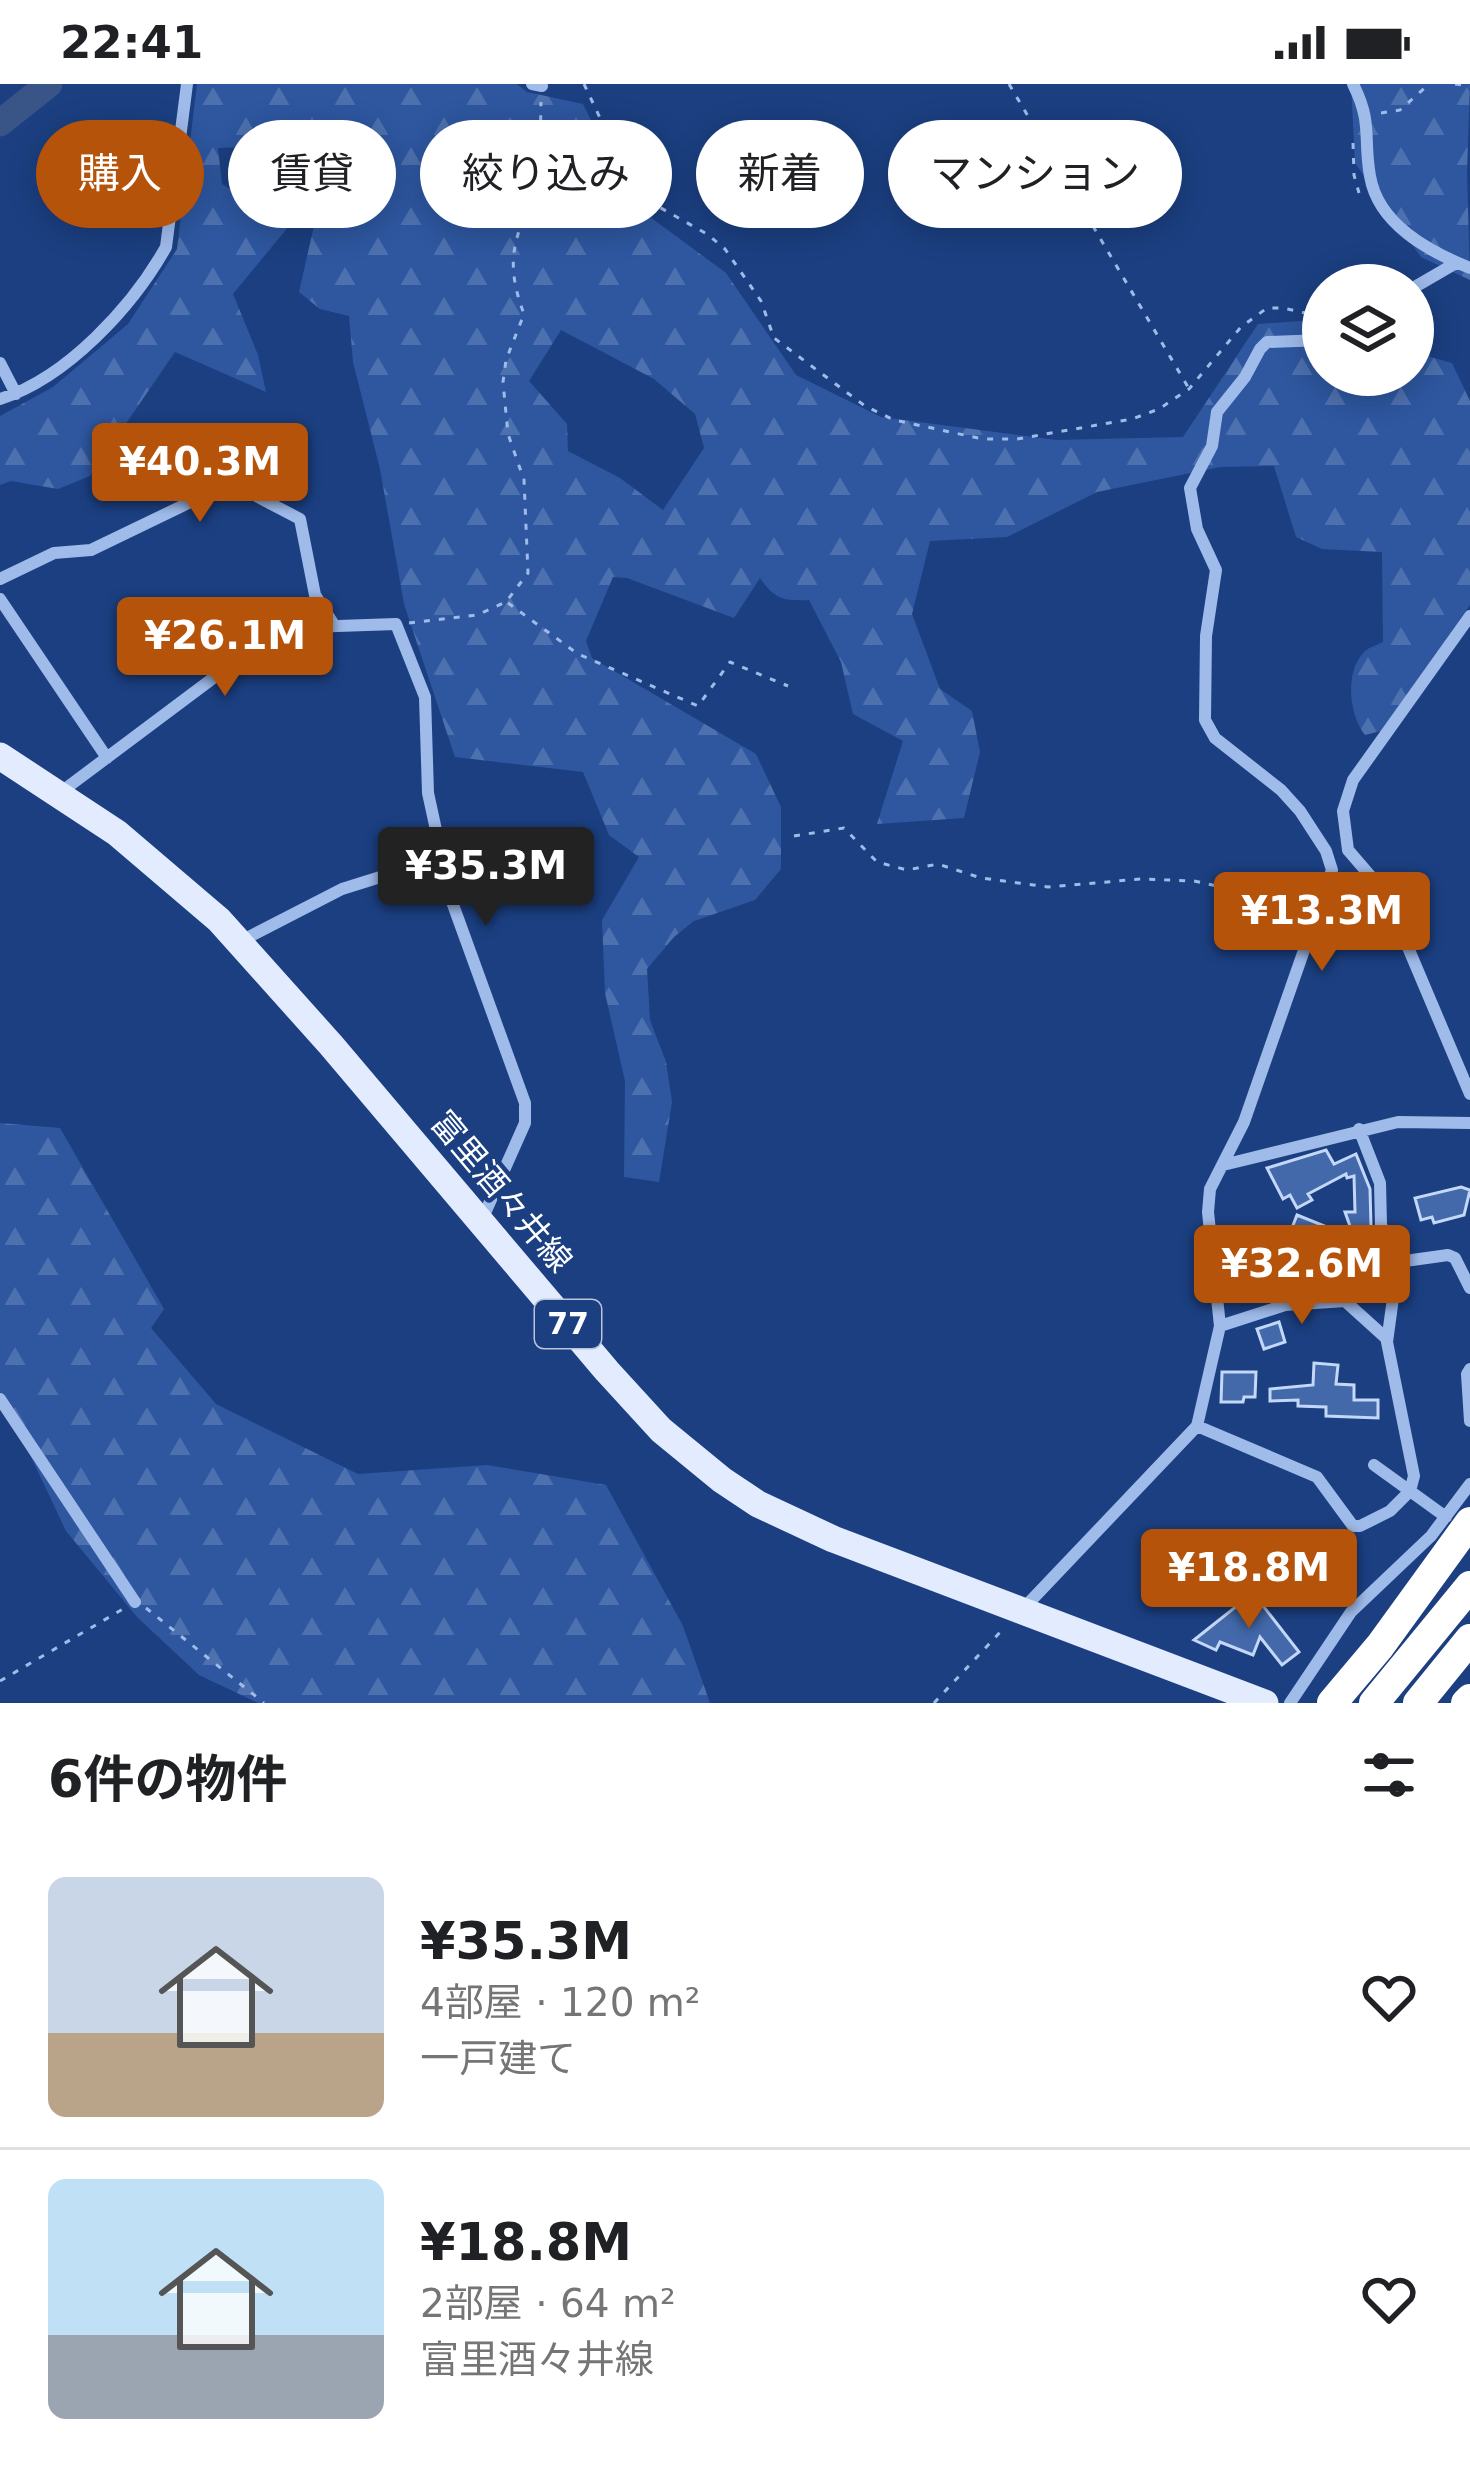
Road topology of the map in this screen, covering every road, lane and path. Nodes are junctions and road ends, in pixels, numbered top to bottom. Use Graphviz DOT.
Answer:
graph roads {
  1 [pos="187,84"];
  2 [pos="584,84"];
  3 [pos="1009,84"];
  4 [pos="1354,84"];
  5 [pos="1430,84"];
  6 [pos="1455,84"];
  7 [pos="537,85"];
  8 [pos="1470,86"];
  9 [pos="1367,113"];
  10 [pos="1463,266"];
  11 [pos="1434,279"];
  12 [pos="1302,314"];
  13 [pos="1302,341"];
  14 [pos="0,363"];
  15 [pos="1189,389"];
  16 [pos="16,394"];
  17 [pos="0,399"];
  18 [pos="0,579"];
  19 [pos="0,599"];
  20 [pos="506,602"];
  21 [pos="1470,616"];
  22 [pos="396,624"];
  23 [pos="334,625"];
  24 [pos="788,686"];
  25 [pos="0,756"];
  26 [pos="107,758"];
  27 [pos="61,792"];
  28 [pos="794,836"];
  29 [pos="441,858"];
  30 [pos="1360,866"];
  31 [pos="1332,870"];
  32 [pos="1320,910"];
  33 [pos="240,942"];
  34 [pos="1470,1094"];
  35 [pos="1470,1124"];
  36 [pos="1359,1129"];
  37 [pos="1222,1165"];
  38 [pos="481,1223"];
  39 [pos="1398,1262"];
  40 [pos="1470,1288"];
  41 [pos="1220,1326"];
  42 [pos="1387,1339"];
  43 [pos="1470,1369"];
  44 [pos="0,1399"];
  45 [pos="1470,1421"];
  46 [pos="1197,1426"];
  47 [pos="1374,1465"];
  48 [pos="1470,1484"];
  49 [pos="1410,1491"];
  50 [pos="1458,1519"];
  51 [pos="1470,1586"];
  52 [pos="135,1601"];
  53 [pos="1022,1610"];
  54 [pos="1470,1639"];
  55 [pos="0,1681"];
  56 [pos="264,1703"];
  57 [pos="934,1703"];
  58 [pos="1264,1703"];
  59 [pos="1290,1703"];
  60 [pos="1332,1703"];
  61 [pos="1374,1703"];
  62 [pos="1418,1703"];
  1 -- 16 [label="street"];
  2 -- 15 [label="path"];
  3 -- 15 [label="path"];
  4 -- 9 [label="street"];
  5 -- 9 [label="path"];
  6 -- 8 [label="path"];
  7 -- 20 [label="path"];
  9 -- 10 [label="street"];
  10 -- 11 [label="street"];
  12 -- 15 [label="path"];
  13 -- 31 [label="street"];
  14 -- 16 [label="street"];
  16 -- 17 [label="street"];
  18 -- 23 [label="street"];
  19 -- 26 [label="street"];
  20 -- 22 [label="path"];
  20 -- 24 [label="path"];
  21 -- 30 [label="street"];
  22 -- 23 [label="street"];
  22 -- 29 [label="street"];
  23 -- 26 [label="street"];
  25 -- 27 [label="main road, 富里酒々井線 / 77"];
  26 -- 27 [label="street"];
  27 -- 33 [label="main road, 富里酒々井線 / 77"];
  28 -- 32 [label="path"];
  29 -- 33 [label="street"];
  29 -- 38 [label="street"];
  30 -- 31 [label="street"];
  30 -- 34 [label="street"];
  31 -- 32 [label="street"];
  32 -- 37 [label="street"];
  33 -- 38 [label="main road, 富里酒々井線 / 77"];
  35 -- 36 [label="street"];
  36 -- 37 [label="street"];
  36 -- 39 [label="street"];
  37 -- 41 [label="street"];
  38 -- 53 [label="main road, 富里酒々井線 / 77"];
  39 -- 40 [label="street"];
  39 -- 42 [label="street"];
  41 -- 42 [label="street"];
  41 -- 46 [label="street"];
  42 -- 49 [label="street"];
  43 -- 45 [label="street"];
  44 -- 52 [label="street"];
  46 -- 49 [label="street"];
  46 -- 53 [label="street"];
  47 -- 49 [label="street"];
  48 -- 50 [label="street"];
  49 -- 50 [label="street"];
  50 -- 59 [label="street"];
  50 -- 60 [label="highway"];
  51 -- 61 [label="highway"];
  52 -- 55 [label="path"];
  52 -- 56 [label="path"];
  53 -- 57 [label="path"];
  53 -- 58 [label="main road, 富里酒々井線 / 77"];
  54 -- 62 [label="highway"];
}
